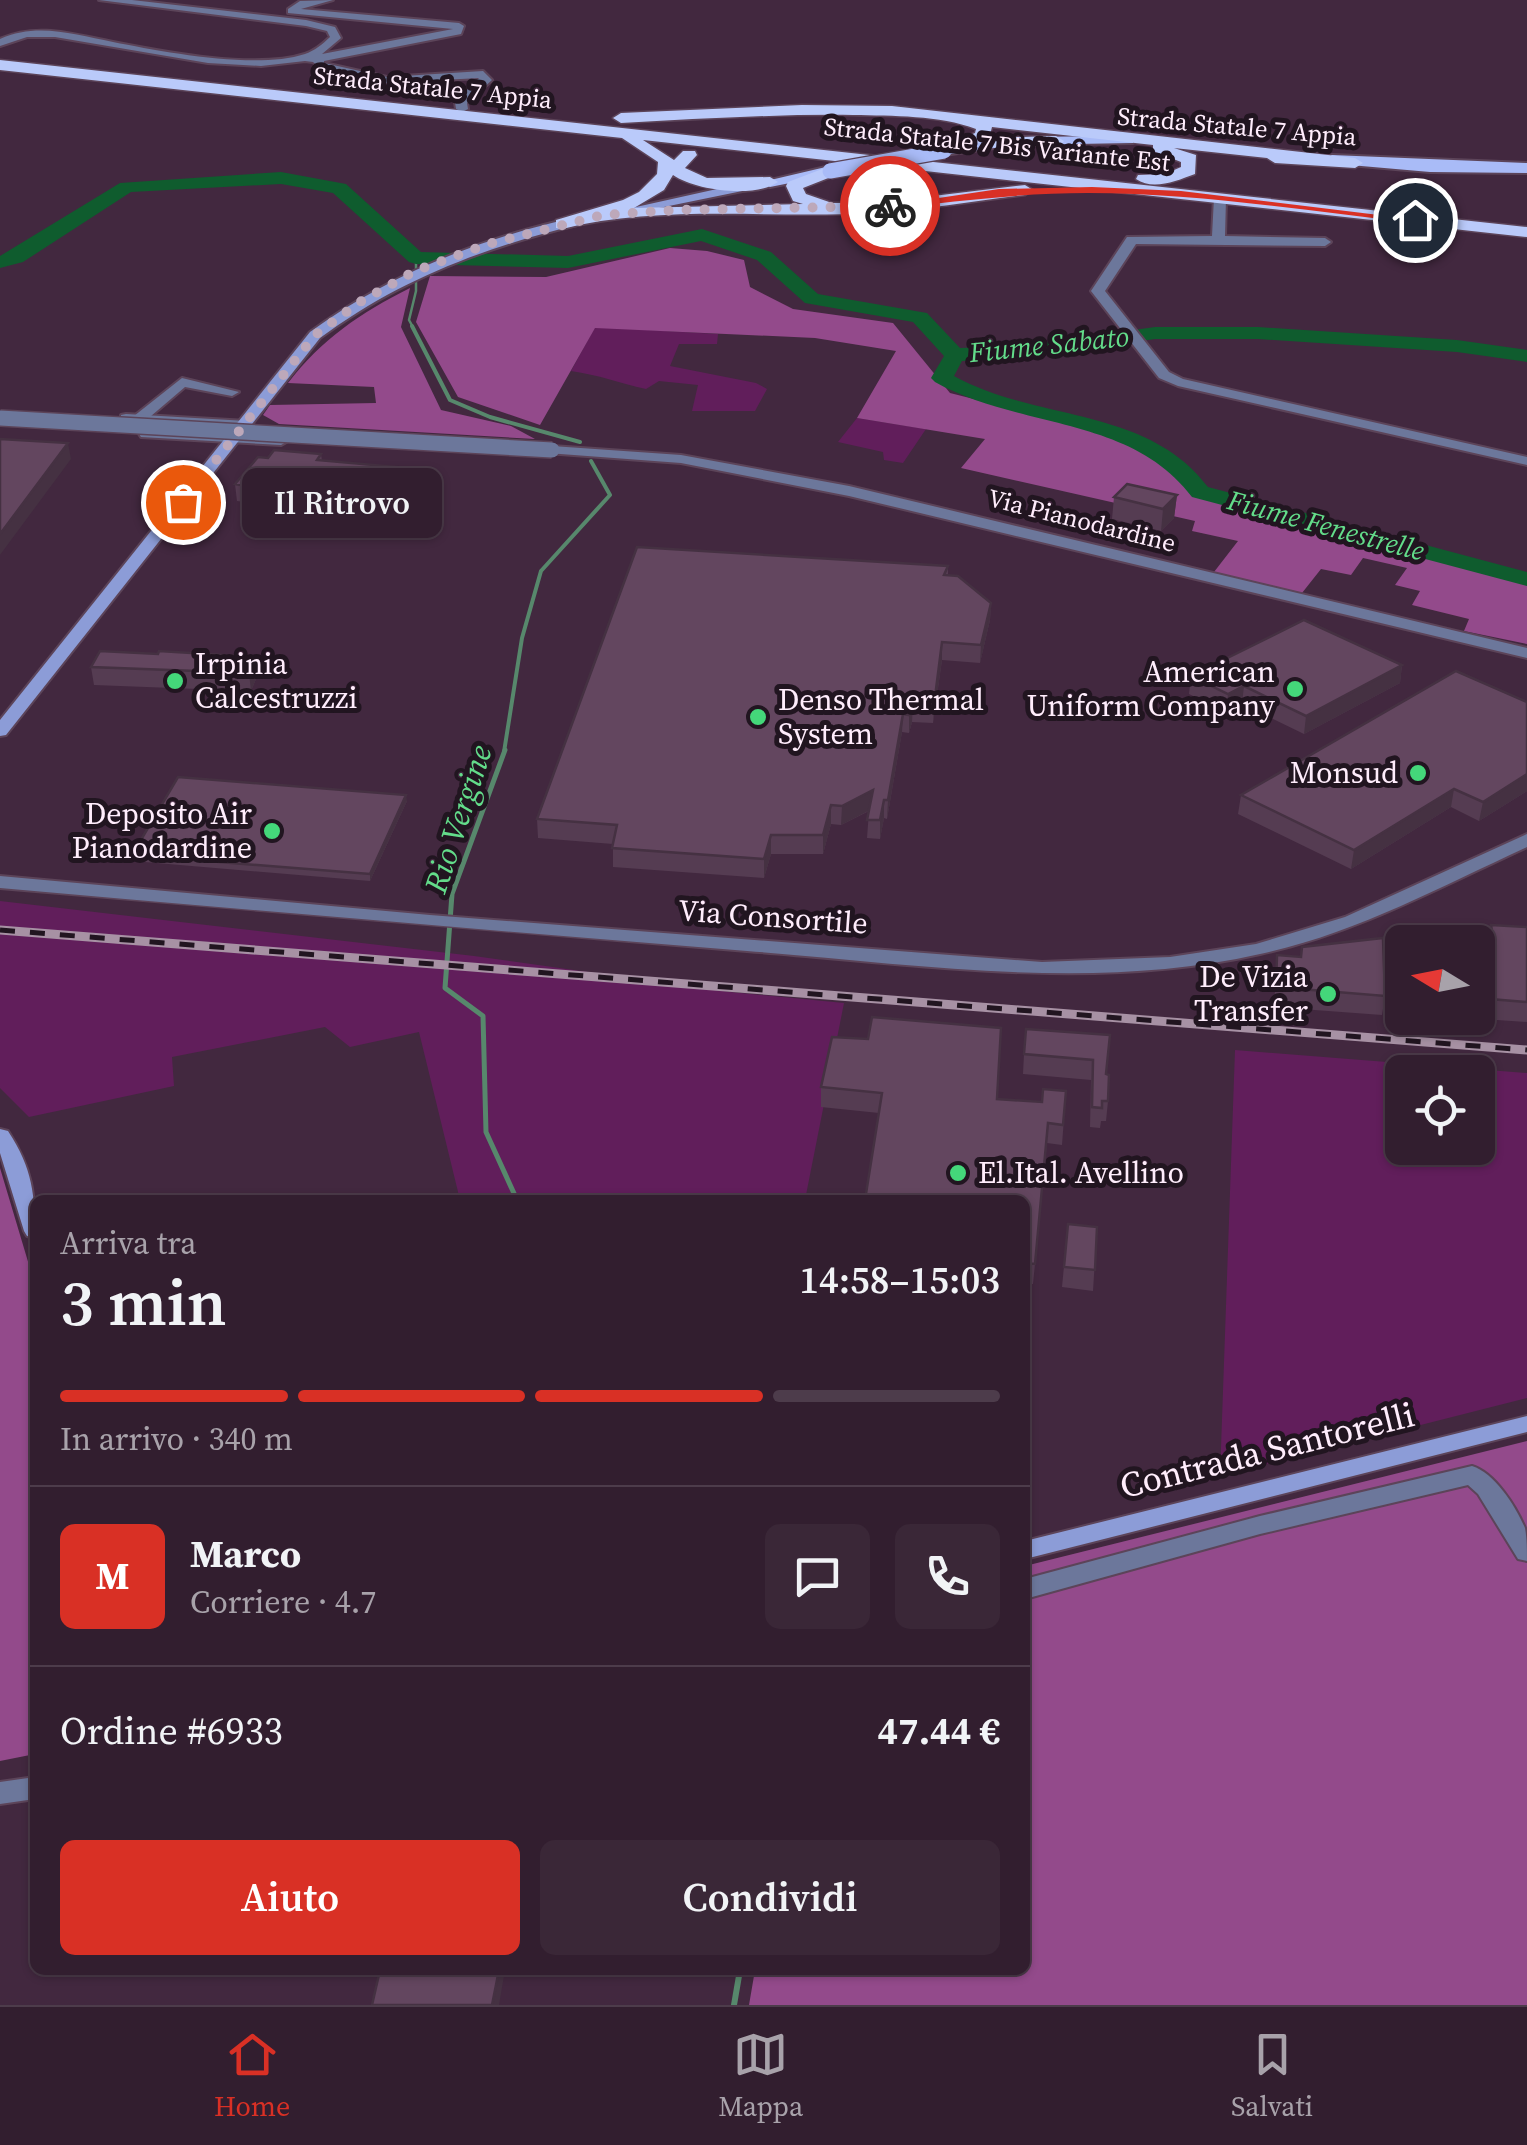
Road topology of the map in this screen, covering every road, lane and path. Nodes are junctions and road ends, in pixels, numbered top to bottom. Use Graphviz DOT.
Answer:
graph roads {
  1 [pos="104,0"];
  2 [pos="328,0"];
  3 [pos="0,43"];
  4 [pos="312,59"];
  5 [pos="0,63"];
  6 [pos="462,109"];
  7 [pos="720,114"];
  8 [pos="518,121"];
  9 [pos="766,130"];
  10 [pos="995,143"];
  11 [pos="944,150"];
  12 [pos="804,153"];
  13 [pos="1292,156"];
  14 [pos="863,157"];
  15 [pos="898,158"];
  16 [pos="1355,162"];
  17 [pos="1527,168"];
  18 [pos="830,171"];
  19 [pos="770,182"];
  20 [pos="1181,194"];
  21 [pos="1220,198"];
  22 [pos="603,215"];
  23 [pos="1458,220"];
  24 [pos="562,224"];
  25 [pos="1527,230"];
  26 [pos="1218,240"];
  27 [pos="1325,242"];
  28 [pos="232,392"];
  29 [pos="253,410"];
  30 [pos="0,418"];
  31 [pos="139,418"];
  32 [pos="212,423"];
  33 [pos="241,424"];
  34 [pos="274,434"];
  35 [pos="223,451"];
  36 [pos="623,454"];
  37 [pos="1527,461"];
  38 [pos="1527,653"];
  39 [pos="0,731"];
  40 [pos="1527,840"];
  41 [pos="0,882"];
  42 [pos="0,1136"];
  43 [pos="30,1215"];
  44 [pos="1527,1424"];
  45 [pos="1030,1549"];
  46 [pos="1527,1552"];
  47 [pos="1030,1587"];
  48 [pos="30,1789"];
  49 [pos="0,1793"];
  1 -- 4 [label="street"];
  2 -- 4 [label="street"];
  3 -- 4 [label="street"];
  4 -- 6 [label="street"];
  5 -- 6 [label="highway, Strada Statale 7 Appia"];
  5 -- 8 [label="highway, Strada Statale 7 Appia"];
  6 -- 7 [label="highway"];
  6 -- 14 [label="highway, Strada Statale 7 Bis Variante Est"];
  7 -- 9 [label="highway"];
  7 -- 13 [label="highway"];
  8 -- 12 [label="highway, Strada Statale 7 Appia"];
  8 -- 24 [label="highway"];
  9 -- 11 [label="highway"];
  9 -- 14 [label="highway"];
  10 -- 11 [label="main road, Strada Statale 7 Appia"];
  10 -- 13 [label="main road, Strada Statale 7 Appia"];
  10 -- 15 [label="highway"];
  11 -- 18 [label="main road, Strada Statale 7 Appia, bridge"];
  12 -- 14 [label="highway, Strada Statale 7 Appia"];
  12 -- 19 [label="highway"];
  13 -- 16 [label="main road, Strada Statale 7 Appia"];
  14 -- 15 [label="highway, Strada Statale 7 Bis Variante Est"];
  14 -- 18 [label="highway"];
  14 -- 20 [label="highway, Strada Statale 7 Bis Variante Est"];
  15 -- 23 [label="highway, Strada Statale 7 Bis Variante Est"];
  16 -- 17 [label="main road, Strada Statale 7 Appia"];
  16 -- 23 [label="highway"];
  18 -- 19 [label="main road, Strada Statale 7 Appia"];
  19 -- 22 [label="main road"];
  20 -- 21 [label="highway, Strada Statale 7 Bis Variante Est"];
  20 -- 22 [label="highway"];
  21 -- 25 [label="highway, Strada Statale 7 Bis Variante Est"];
  21 -- 26 [label="street"];
  22 -- 24 [label="main road"];
  23 -- 25 [label="highway, Strada Statale 7 Bis Variante Est"];
  24 -- 29 [label="main road"];
  26 -- 27 [label="street"];
  26 -- 37 [label="street"];
  28 -- 31 [label="street"];
  29 -- 32 [label="street"];
  29 -- 33 [label="main road"];
  29 -- 34 [label="street"];
  30 -- 31 [label="street"];
  30 -- 35 [label="street"];
  30 -- 36 [label="street, bridge"];
  31 -- 32 [label="street"];
  32 -- 33 [label="street"];
  33 -- 34 [label="street"];
  33 -- 35 [label="main road"];
  34 -- 35 [label="street"];
  34 -- 36 [label="street"];
  35 -- 39 [label="main road"];
  36 -- 38 [label="street, Via Pianodardine"];
  40 -- 41 [label="street, Via Consortile"];
  42 -- 43 [label="main road"];
  44 -- 45 [label="main road, Contrada Santorelli"];
  46 -- 47 [label="street"];
  48 -- 49 [label="street"];
}
